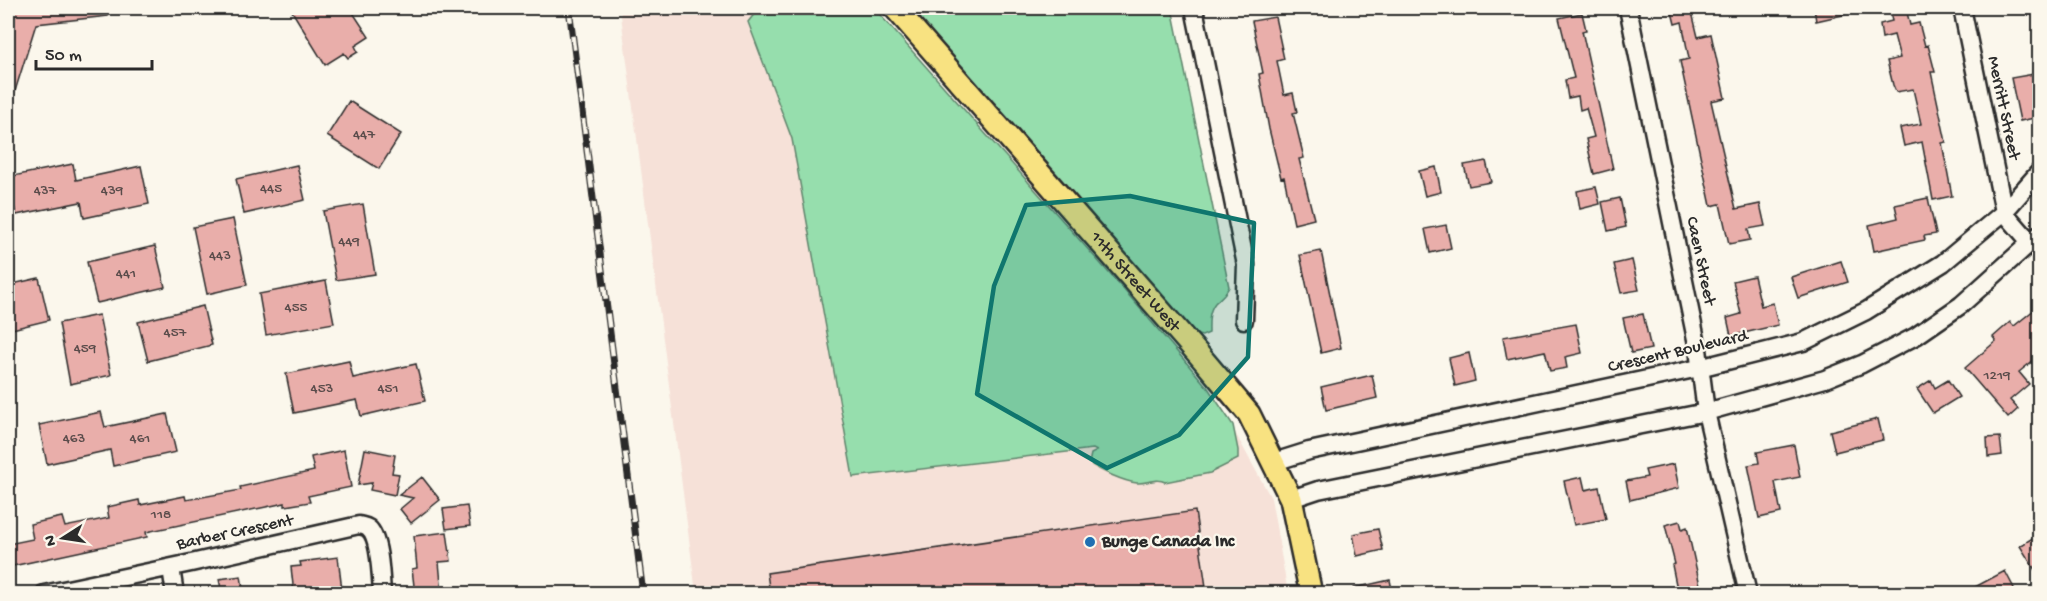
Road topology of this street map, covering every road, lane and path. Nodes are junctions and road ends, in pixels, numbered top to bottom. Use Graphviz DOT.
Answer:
graph roads {
  1 [pos="895,8"];
  2 [pos="1194,8"];
  3 [pos="1628,8"];
  4 [pos="1962,8"];
  5 [pos="2040,171"];
  6 [pos="2004,212"];
  7 [pos="2035,238"];
  8 [pos="1244,320"];
  9 [pos="1699,368"];
  10 [pos="1706,412"];
  11 [pos="1274,462"];
  12 [pos="1291,499"];
  13 [pos="171,568"];
  14 [pos="44,594"];
  15 [pos="175,594"];
  16 [pos="382,594"];
  17 [pos="1311,594"];
  18 [pos="1748,594"];
  1 -- 11 [label="main road, 11th Street West"];
  2 -- 8 [label="street"];
  3 -- 9 [label="street, Caen Street"];
  4 -- 6 [label="street, Merritt Street"];
  5 -- 6 [label="street, Crescent Boulevard"];
  6 -- 7 [label="street, Merritt Street"];
  6 -- 9 [label="street, Crescent Boulevard"];
  7 -- 10 [label="street"];
  9 -- 10 [label="street, Caen Street"];
  9 -- 11 [label="street, Crescent Boulevard"];
  10 -- 12 [label="street"];
  10 -- 18 [label="street, Caen Street"];
  11 -- 12 [label="main road, 11th Street West"];
  12 -- 17 [label="main road, 11th Street West"];
  13 -- 14 [label="street, Barber Crescent"];
  13 -- 15 [label="street"];
  13 -- 16 [label="street, Barber Crescent"];
}
